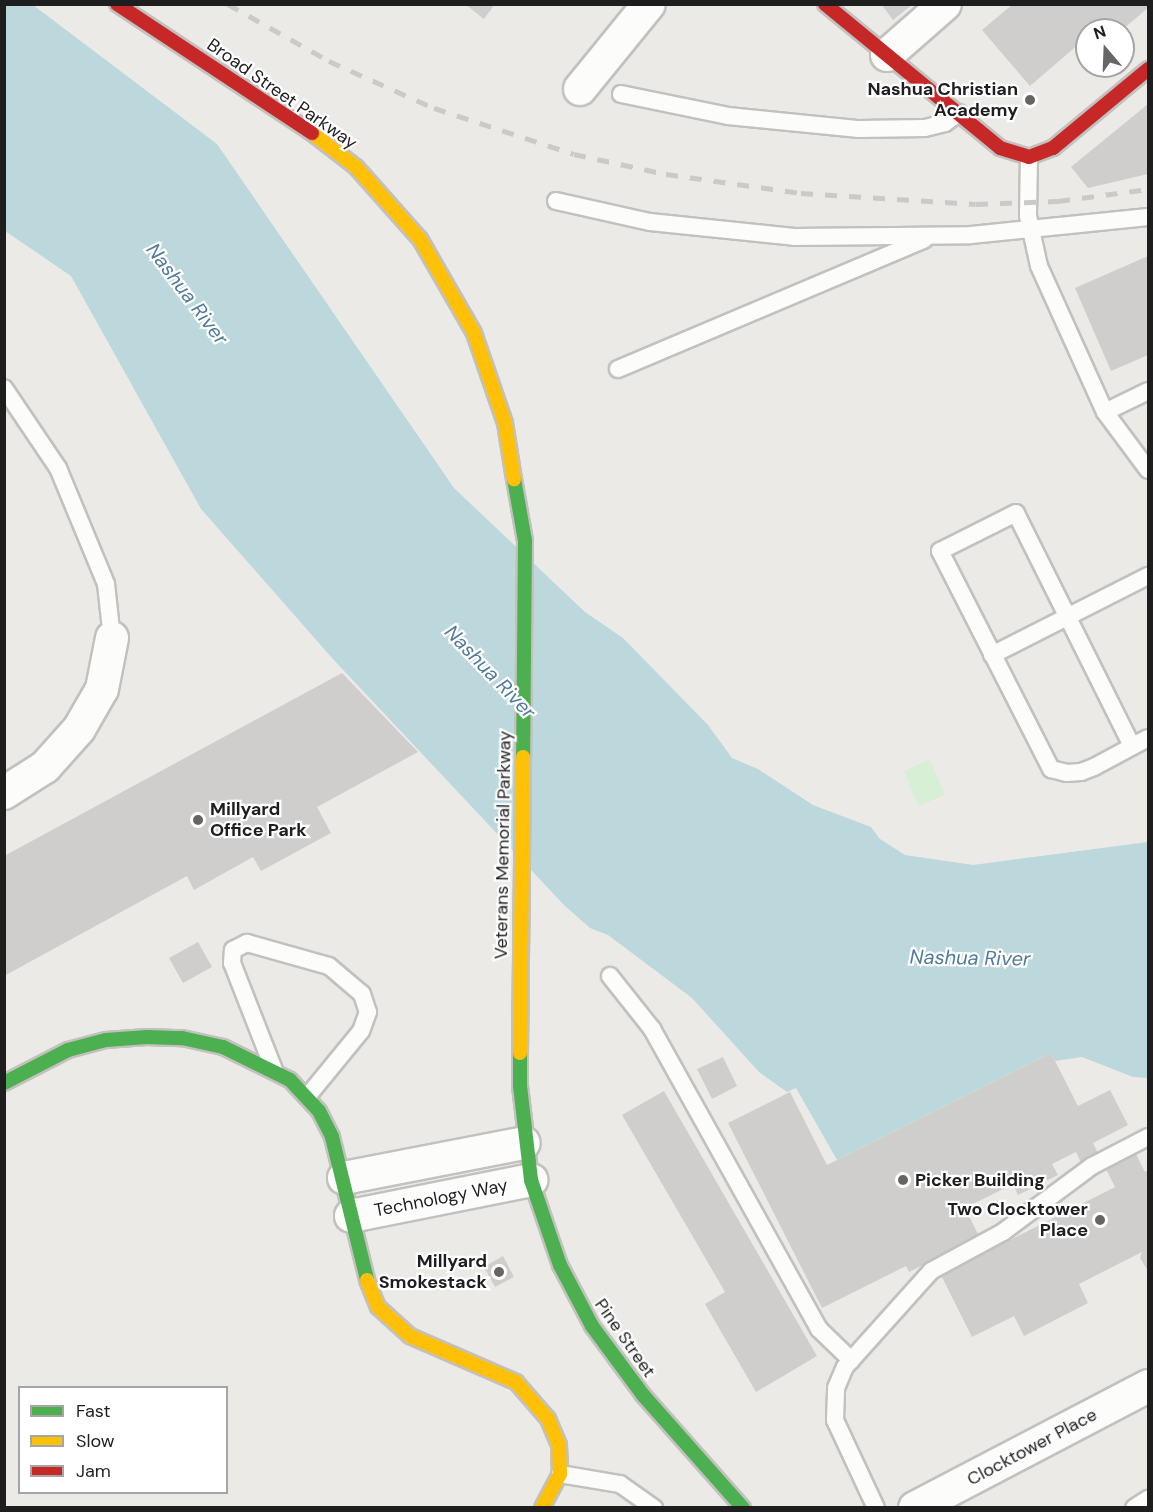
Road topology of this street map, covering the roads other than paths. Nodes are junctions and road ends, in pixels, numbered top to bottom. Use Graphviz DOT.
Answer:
graph roads {
  1 [pos="117,4"];
  2 [pos="650,4"];
  3 [pos="825,4"];
  4 [pos="945,4"];
  5 [pos="887,55"];
  6 [pos="1149,69"];
  7 [pos="580,89"];
  8 [pos="621,94"];
  9 [pos="959,113"];
  10 [pos="1029,157"];
  11 [pos="556,201"];
  12 [pos="1149,218"];
  13 [pos="1030,231"];
  14 [pos="933,237"];
  15 [pos="618,369"];
  16 [pos="4,388"];
  17 [pos="1149,392"];
  18 [pos="1105,412"];
  19 [pos="505,423"];
  20 [pos="1147,466"];
  21 [pos="1149,576"];
  22 [pos="1068,617"];
  23 [pos="112,638"];
  24 [pos="992,655"];
  25 [pos="1149,738"];
  26 [pos="1132,746"];
  27 [pos="4,793"];
  28 [pos="610,976"];
  29 [pos="274,1070"];
  30 [pos="4,1083"];
  31 [pos="308,1097"];
  32 [pos="1149,1137"];
  33 [pos="527,1161"];
  34 [pos="344,1178"];
  35 [pos="351,1216"];
  36 [pos="851,1360"];
  37 [pos="1149,1386"];
  38 [pos="560,1474"];
  39 [pos="1149,1498"];
  40 [pos="542,1508"];
  41 [pos="654,1508"];
  42 [pos="743,1508"];
  43 [pos="876,1508"];
  44 [pos="915,1508"];
  45 [pos="1134,1508"];
  1 -- 19 [label="main road, Broad Street Parkway"];
  2 -- 7 [label="street"];
  3 -- 5 [label="main road"];
  4 -- 5 [label="street"];
  5 -- 9 [label="main road"];
  6 -- 10 [label="main road"];
  8 -- 9 [label="lane"];
  9 -- 10 [label="main road"];
  10 -- 13 [label="lane"];
  11 -- 14 [label="lane"];
  12 -- 13 [label="lane"];
  13 -- 14 [label="lane"];
  13 -- 18 [label="lane"];
  14 -- 15 [label="lane"];
  16 -- 23 [label="lane"];
  17 -- 18 [label="lane"];
  18 -- 20 [label="lane"];
  19 -- 33 [label="main road, Veterans Memorial Parkway"];
  21 -- 22 [label="lane"];
  22 -- 24 [label="lane"];
  22 -- 24 [label="lane"];
  22 -- 26 [label="lane"];
  23 -- 27 [label="street"];
  24 -- 26 [label="lane"];
  25 -- 26 [label="lane"];
  28 -- 36 [label="lane"];
  29 -- 30 [label="main road, Technology Way"];
  29 -- 31 [label="main road, Technology Way"];
  29 -- 31 [label="lane"];
  31 -- 34 [label="main road, Technology Way"];
  32 -- 36 [label="lane"];
  33 -- 34 [label="street, Technology Way"];
  33 -- 35 [label="street, Technology Way"];
  33 -- 42 [label="main road, Pine Street"];
  34 -- 35 [label="main road, Technology Way"];
  35 -- 38 [label="main road, Technology Way"];
  36 -- 43 [label="lane"];
  37 -- 44 [label="street, Clocktower Place"];
  38 -- 40 [label="main road"];
  38 -- 41 [label="lane"];
  39 -- 45 [label="lane"];
}
